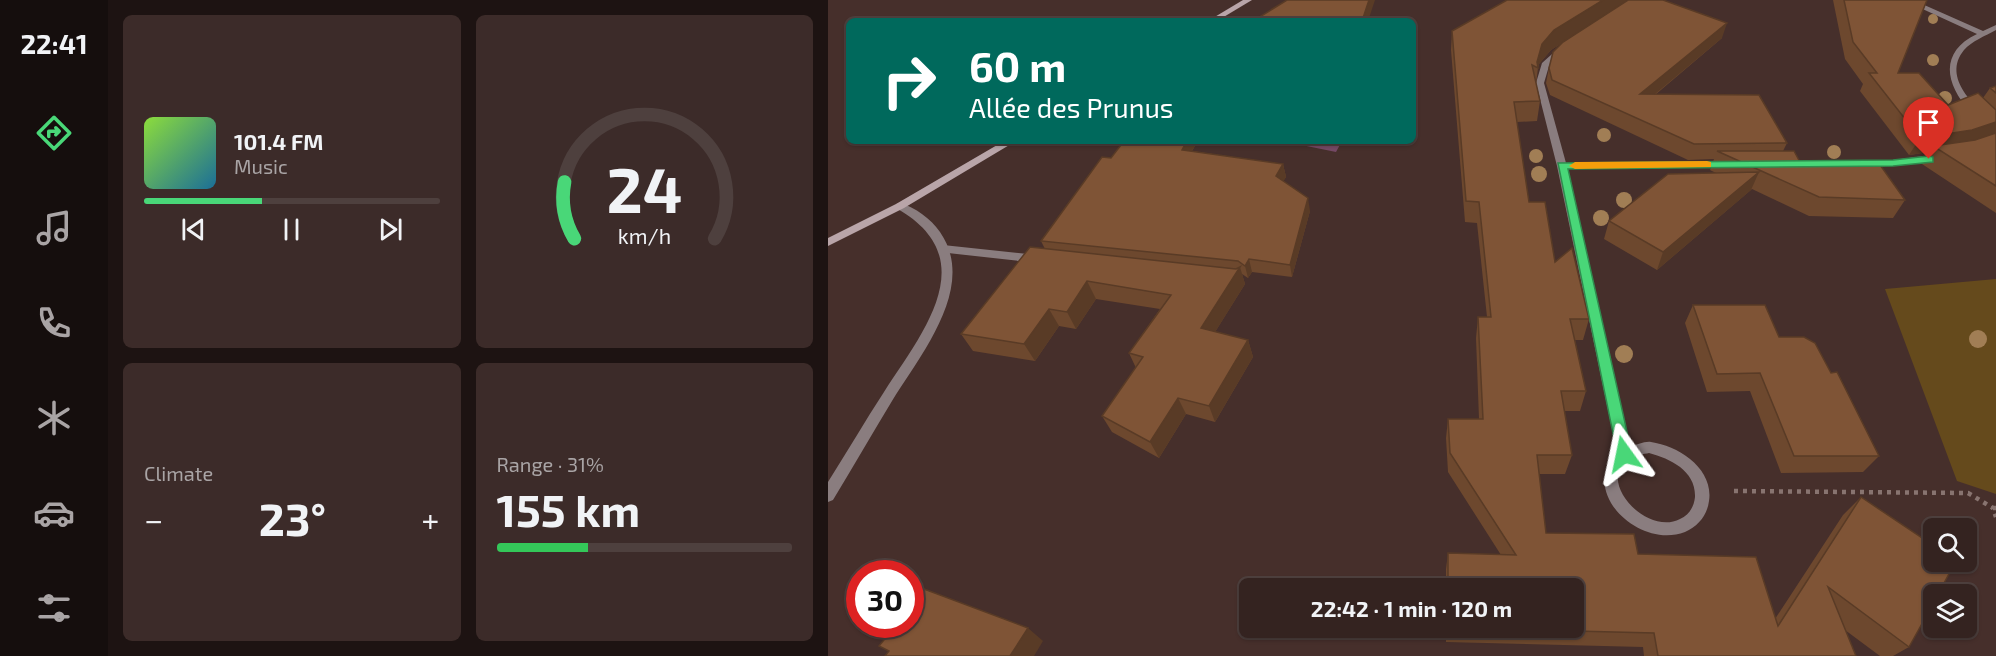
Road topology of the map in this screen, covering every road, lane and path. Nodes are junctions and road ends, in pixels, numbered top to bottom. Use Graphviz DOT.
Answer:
graph roads {
  1 [pos="1248,0"];
  2 [pos="1907,0"];
  3 [pos="1217,18"];
  4 [pos="1996,27"];
  5 [pos="1982,33"];
  6 [pos="1575,41"];
  7 [pos="1996,129"];
  8 [pos="1006,144"];
  9 [pos="1951,155"];
  10 [pos="1846,163"];
  11 [pos="1739,164"];
  12 [pos="1562,166"];
  13 [pos="900,206"];
  14 [pos="828,242"];
  15 [pos="943,249"];
  16 [pos="1053,261"];
  17 [pos="1624,454"];
  18 [pos="1703,491"];
  19 [pos="828,495"];
  20 [pos="1994,508"];
  21 [pos="1996,517"];
  1 -- 3 [label="main road"];
  2 -- 5 [label="street"];
  4 -- 5 [label="street"];
  5 -- 7 [label="street"];
  6 -- 12 [label="street"];
  8 -- 13 [label="main road"];
  9 -- 10 [label="street"];
  11 -- 12 [label="street"];
  12 -- 17 [label="street"];
  13 -- 14 [label="main road"];
  13 -- 15 [label="street"];
  15 -- 16 [label="street"];
  15 -- 19 [label="street"];
  17 -- 18 [label="street"];
  17 -- 18 [label="street"];
  18 -- 20 [label="path"];
  20 -- 21 [label="path"];
}
